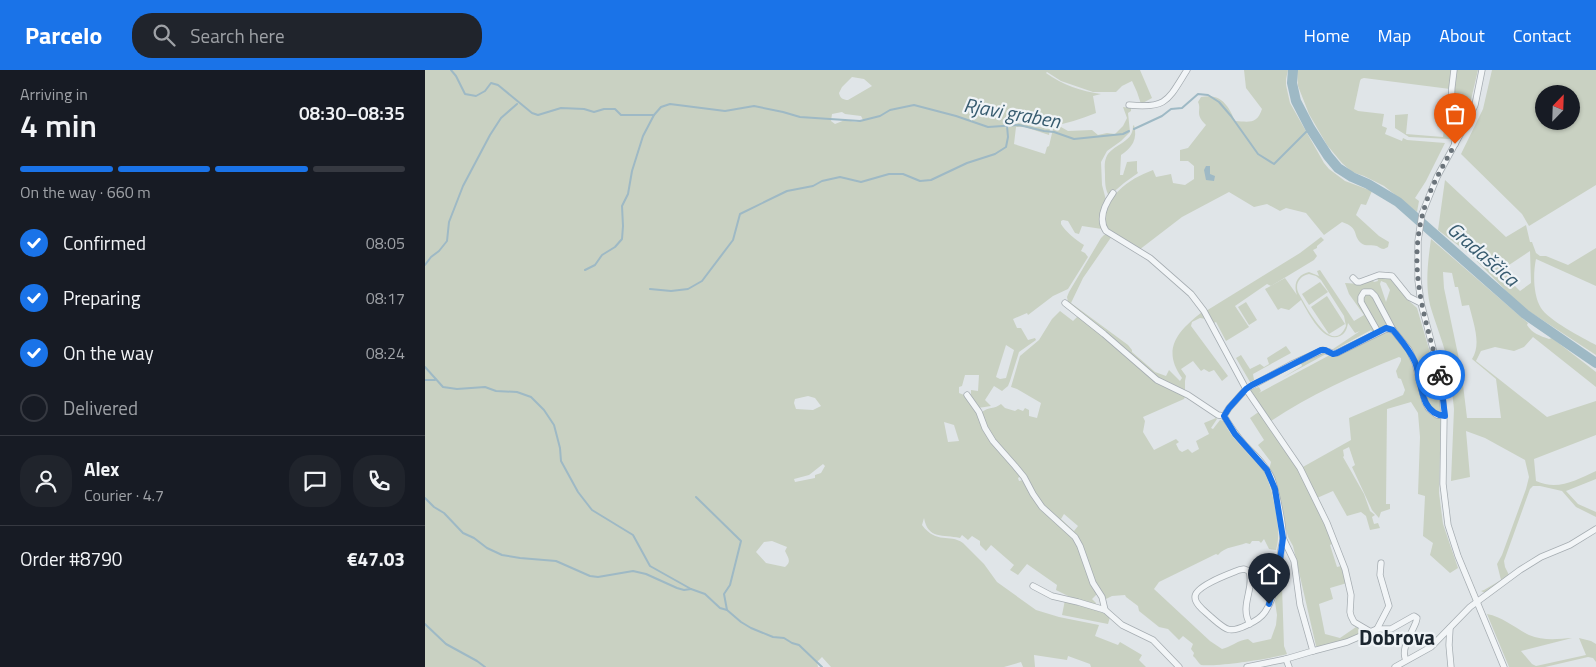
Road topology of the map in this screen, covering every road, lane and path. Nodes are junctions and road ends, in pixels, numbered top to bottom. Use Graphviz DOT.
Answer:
graph roads {
  1 [pos="1187,70"];
  2 [pos="1454,70"];
  3 [pos="1482,70"];
  4 [pos="1129,105"];
  5 [pos="1455,144"];
  6 [pos="1113,193"];
  7 [pos="1353,278"];
  8 [pos="1065,302"];
  9 [pos="1421,303"];
  10 [pos="1393,330"];
  11 [pos="1378,332"];
  12 [pos="1246,389"];
  13 [pos="967,395"];
  14 [pos="1224,416"];
  15 [pos="1445,416"];
  16 [pos="1596,529"];
  17 [pos="1283,538"];
  18 [pos="1381,562"];
  19 [pos="1033,586"];
  20 [pos="1477,602"];
  21 [pos="1105,610"];
  22 [pos="1250,624"];
  23 [pos="1450,628"];
  24 [pos="1374,630"];
  25 [pos="1313,652"];
  26 [pos="1286,659"];
  27 [pos="1406,660"];
  28 [pos="1179,667"];
  29 [pos="1247,667"];
  30 [pos="1289,667"];
  31 [pos="1395,667"];
  32 [pos="1451,667"];
  33 [pos="1504,667"];
  1 -- 4 [label="street"];
  2 -- 5 [label="street"];
  3 -- 5 [label="street"];
  5 -- 9 [label="street"];
  6 -- 12 [label="street"];
  7 -- 9 [label="street"];
  8 -- 14 [label="street"];
  9 -- 15 [label="street"];
  10 -- 11 [label="street"];
  10 -- 11 [label="street"];
  10 -- 15 [label="street"];
  11 -- 12 [label="street"];
  12 -- 14 [label="street"];
  12 -- 24 [label="street"];
  13 -- 21 [label="street"];
  14 -- 17 [label="street"];
  15 -- 20 [label="street"];
  16 -- 20 [label="street"];
  17 -- 22 [label="street"];
  17 -- 25 [label="street"];
  18 -- 24 [label="street"];
  19 -- 21 [label="street"];
  20 -- 23 [label="street"];
  20 -- 33 [label="street"];
  21 -- 28 [label="street"];
  22 -- 22 [label="street"];
  23 -- 27 [label="street"];
  23 -- 32 [label="street"];
  24 -- 25 [label="street"];
  24 -- 27 [label="street"];
  25 -- 26 [label="street"];
  26 -- 29 [label="street"];
  26 -- 30 [label="street"];
  27 -- 31 [label="street"];
}
